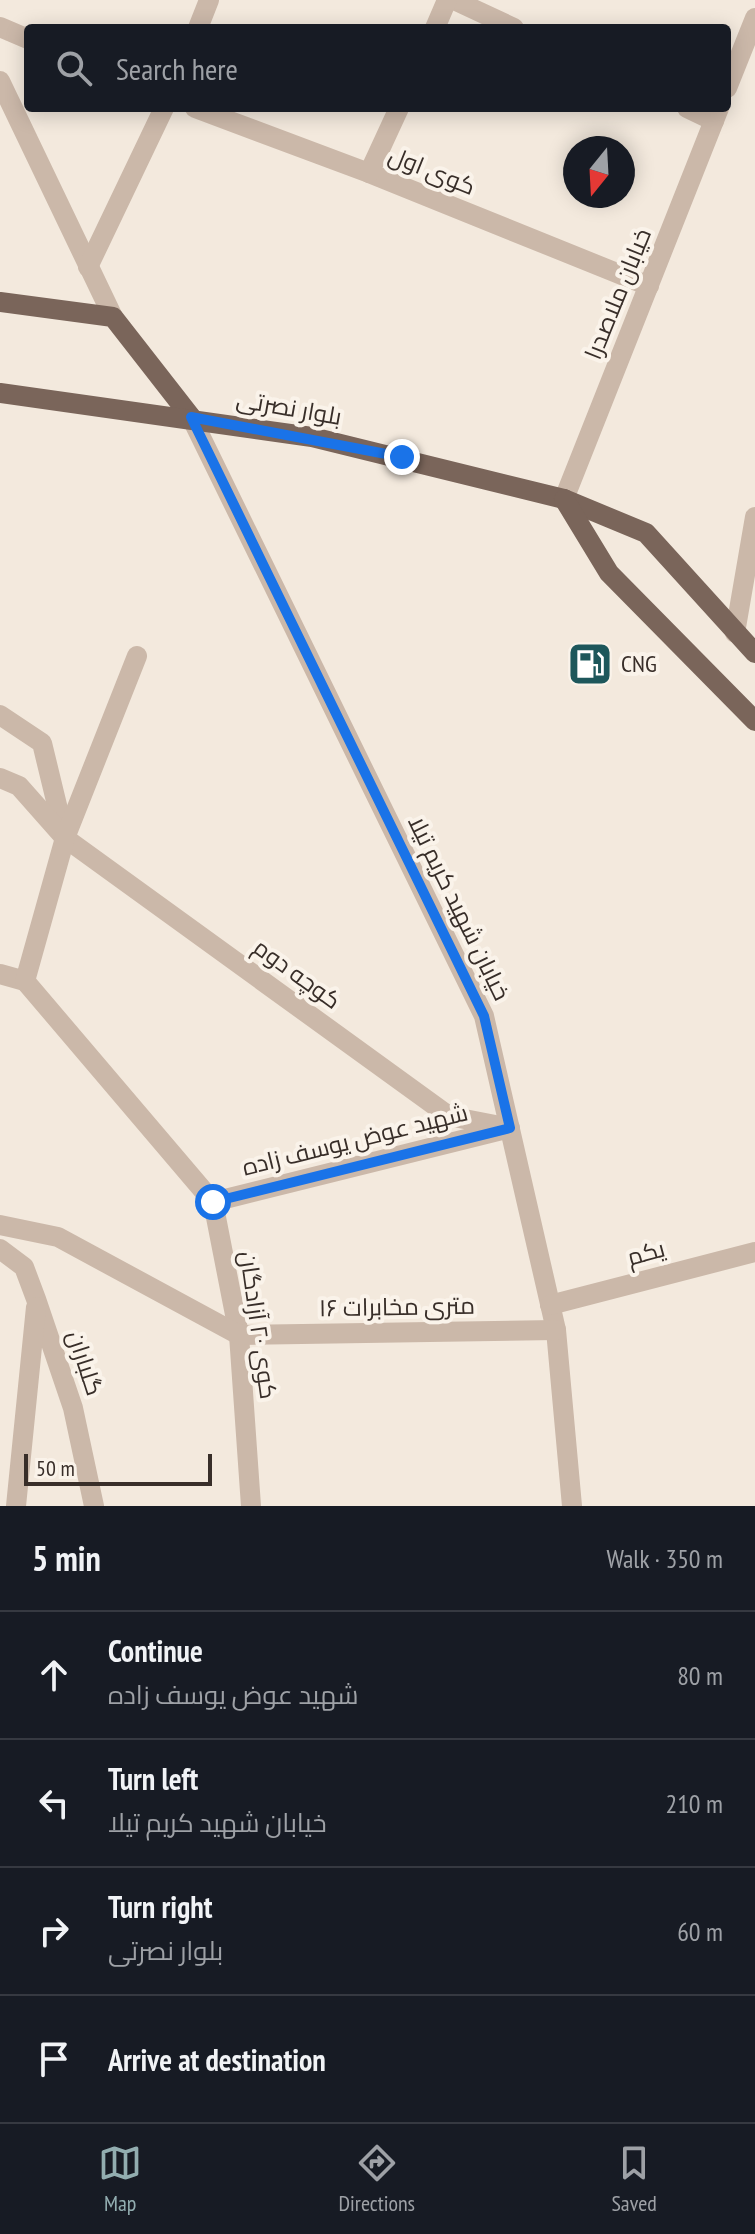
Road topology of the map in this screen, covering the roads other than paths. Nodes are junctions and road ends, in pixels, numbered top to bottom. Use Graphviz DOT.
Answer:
graph roads {
  1 [pos="209,0"];
  2 [pos="447,0"];
  3 [pos="454,0"];
  4 [pos="755,18"];
  5 [pos="200,24"];
  6 [pos="437,24"];
  7 [pos="505,24"];
  8 [pos="0,27"];
  9 [pos="24,37"];
  10 [pos="731,78"];
  11 [pos="0,81"];
  12 [pos="162,112"];
  13 [pos="206,112"];
  14 [pos="397,112"];
  15 [pos="717,114"];
  16 [pos="369,173"];
  17 [pos="88,267"];
  18 [pos="649,286"];
  19 [pos="0,302"];
  20 [pos="113,317"];
  21 [pos="0,393"];
  22 [pos="191,417"];
  23 [pos="564,499"];
  24 [pos="755,517"];
  25 [pos="735,633"];
  26 [pos="755,653"];
  27 [pos="137,656"];
  28 [pos="0,715"];
  29 [pos="755,721"];
  30 [pos="0,778"];
  31 [pos="65,838"];
  32 [pos="0,974"];
  33 [pos="25,981"];
  34 [pos="510,1128"];
  35 [pos="213,1202"];
  36 [pos="0,1225"];
  37 [pos="0,1249"];
  38 [pos="755,1252"];
  39 [pos="36,1299"];
  40 [pos="550,1305"];
  41 [pos="556,1330"];
  42 [pos="239,1335"];
  43 [pos="16,1506"];
  44 [pos="94,1506"];
  45 [pos="251,1506"];
  46 [pos="572,1506"];
  1 -- 5 [label="street"];
  2 -- 6 [label="street"];
  3 -- 7 [label="street"];
  4 -- 10 [label="street"];
  8 -- 9 [label="street"];
  11 -- 17 [label="street"];
  12 -- 17 [label="street"];
  13 -- 16 [label="street, کوی اول"];
  14 -- 16 [label="street"];
  15 -- 18 [label="street, خیابان ملاصدرا"];
  16 -- 18 [label="street, کوی اول"];
  17 -- 20 [label="street"];
  18 -- 23 [label="street, خیابان ملاصدرا"];
  19 -- 20 [label="main road"];
  20 -- 22 [label="main road"];
  21 -- 22 [label="main road, بلوار نصرتی"];
  22 -- 23 [label="main road, بلوار نصرتی"];
  22 -- 34 [label="street, خیابان شهید کریم تیلا"];
  23 -- 25 [label="main road, بلوار نصرتی"];
  23 -- 29 [label="main road"];
  24 -- 25 [label="street"];
  25 -- 26 [label="main road, بلوار نصرتی"];
  27 -- 31 [label="street"];
  28 -- 31 [label="street"];
  30 -- 31 [label="street, کوچه دوم"];
  31 -- 33 [label="street"];
  31 -- 34 [label="street, کوچه دوم"];
  32 -- 33 [label="street"];
  33 -- 35 [label="street, کوی ۲۰ آزادگان"];
  34 -- 35 [label="street, شهید عوض یوسف زاده"];
  34 -- 40 [label="street, خیابان شهید کریم تیلا"];
  35 -- 42 [label="street, کوی ۲۰ آزادگان"];
  36 -- 42 [label="street"];
  37 -- 39 [label="street, گلباران"];
  38 -- 40 [label="street, یکم"];
  39 -- 43 [label="street"];
  39 -- 44 [label="street, گلباران"];
  40 -- 41 [label="street, خیابان شهید کریم تیلا"];
  41 -- 42 [label="street, ۱۶ متری مخابرات"];
  41 -- 46 [label="street, خیابان شهید کریم تیلا"];
  42 -- 45 [label="street, کوی ۲۰ آزادگان"];
}
